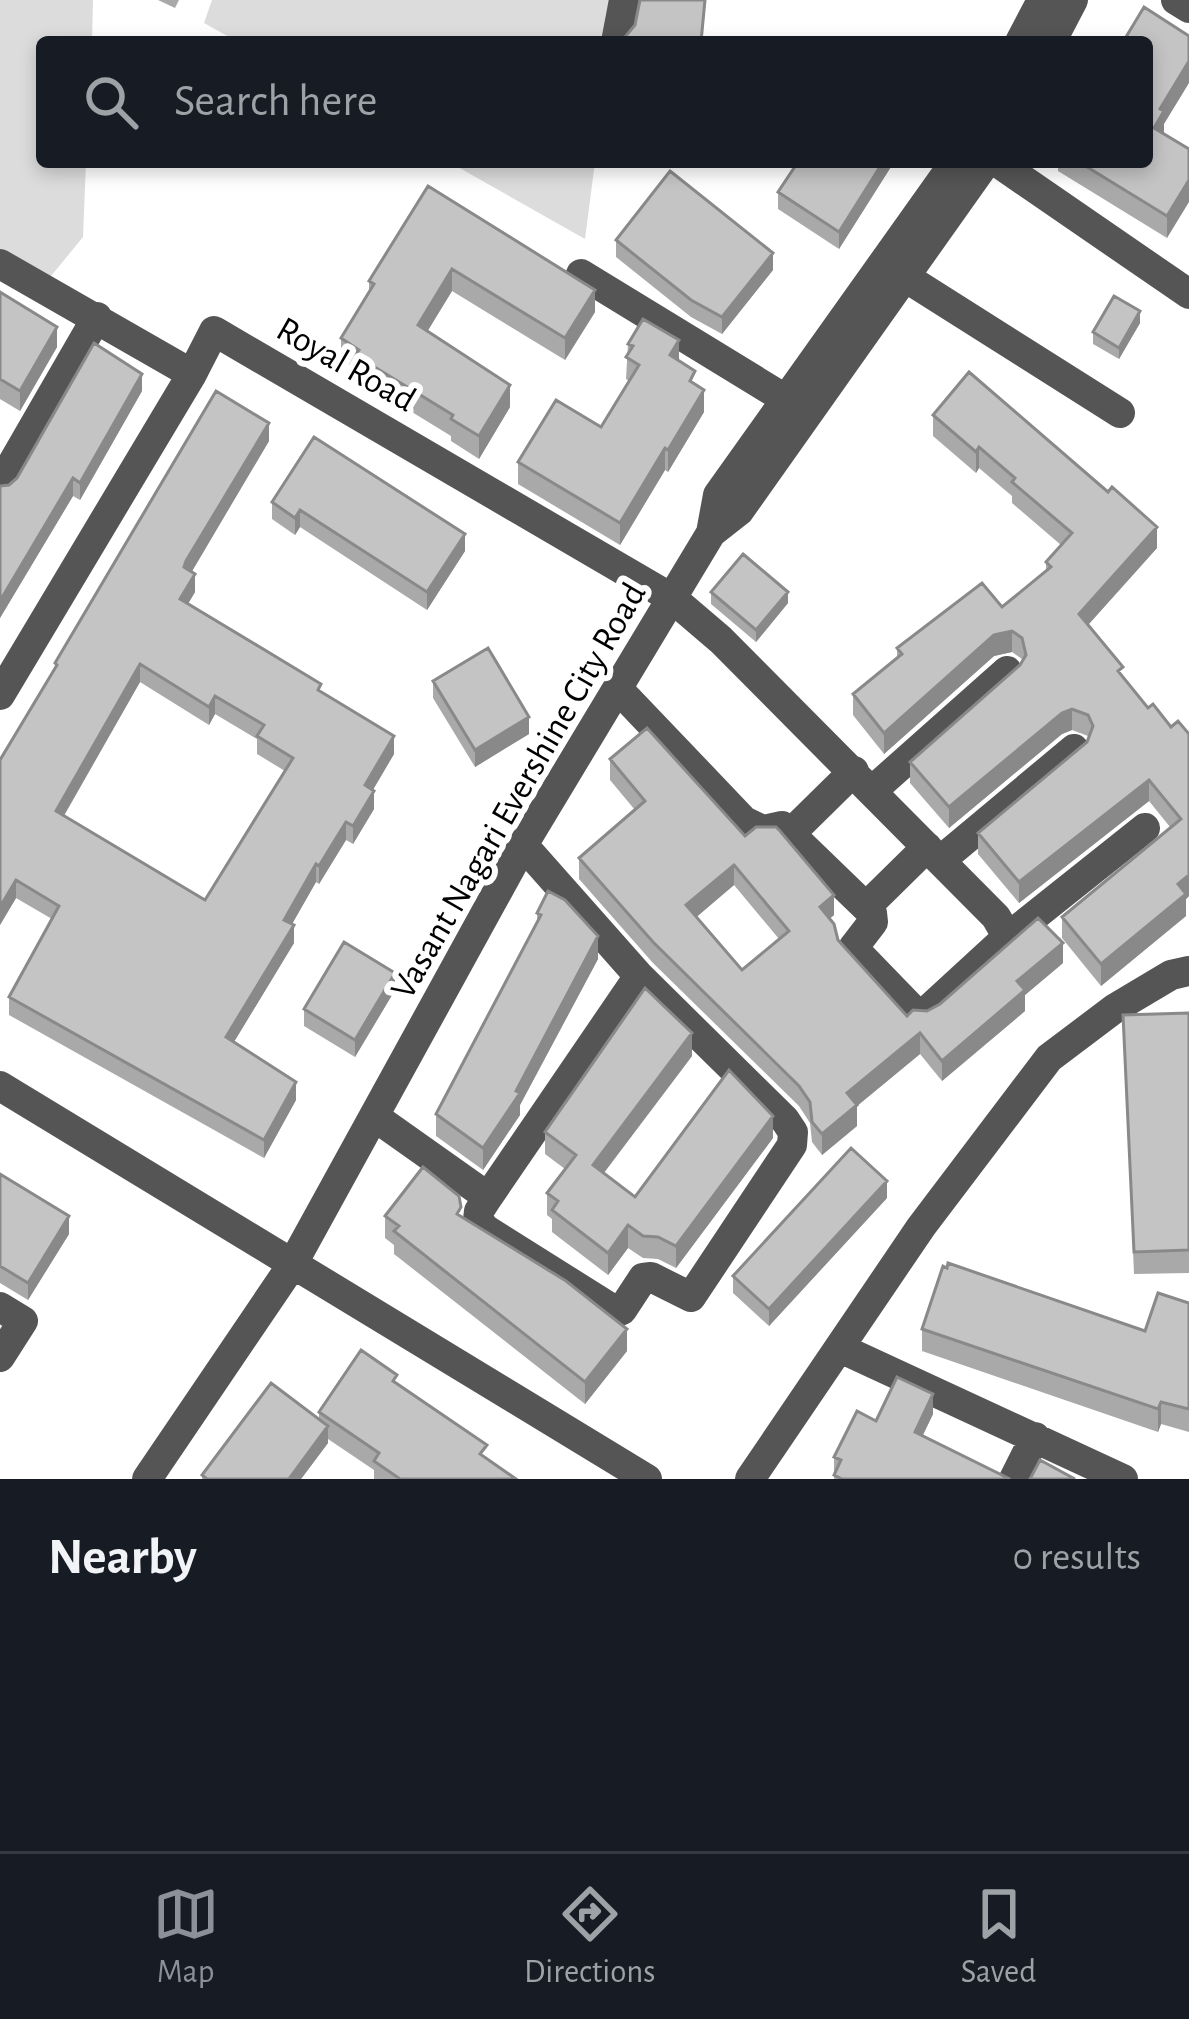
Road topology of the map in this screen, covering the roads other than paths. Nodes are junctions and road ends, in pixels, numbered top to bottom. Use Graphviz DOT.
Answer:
graph roads {
  1 [pos="624,0"];
  2 [pos="1073,0"];
  3 [pos="1176,0"];
  4 [pos="1034,2"];
  5 [pos="1189,8"];
  6 [pos="617,36"];
  7 [pos="1022,36"];
  8 [pos="1055,36"];
  9 [pos="951,168"];
  10 [pos="982,168"];
  11 [pos="1006,168"];
  12 [pos="0,263"];
  13 [pos="581,274"];
  14 [pos="904,277"];
  15 [pos="1189,294"];
  16 [pos="97,317"];
  17 [pos="192,374"];
  18 [pos="787,400"];
  19 [pos="1120,413"];
  20 [pos="0,485"];
  21 [pos="711,533"];
  22 [pos="674,599"];
  23 [pos="1007,671"];
  24 [pos="618,689"];
  25 [pos="0,695"];
  26 [pos="1074,749"];
  27 [pos="864,780"];
  28 [pos="1145,828"];
  29 [pos="791,832"];
  30 [pos="523,845"];
  31 [pos="934,854"];
  32 [pos="866,907"];
  33 [pos="1003,941"];
  34 [pos="1189,970"];
  35 [pos="638,976"];
  36 [pos="0,1086"];
  37 [pos="375,1117"];
  38 [pos="488,1197"];
  39 [pos="292,1265"];
  40 [pos="0,1307"];
  41 [pos="842,1349"];
  42 [pos="0,1357"];
  43 [pos="1035,1437"];
  44 [pos="147,1479"];
  45 [pos="647,1479"];
  46 [pos="750,1479"];
  47 [pos="1014,1479"];
  48 [pos="1123,1479"];
  1 -- 6 [label="street"];
  2 -- 8 [label="street"];
  3 -- 5 [label="street"];
  4 -- 7 [label="street"];
  9 -- 18 [label="street"];
  10 -- 14 [label="street, Vasant Nagari Evershine City Road"];
  11 -- 15 [label="street"];
  12 -- 16 [label="street"];
  13 -- 18 [label="street"];
  14 -- 19 [label="street"];
  14 -- 21 [label="street, Vasant Nagari Evershine City Road"];
  16 -- 17 [label="street"];
  16 -- 20 [label="street"];
  17 -- 22 [label="street, Royal Road"];
  17 -- 25 [label="street"];
  18 -- 21 [label="street"];
  21 -- 22 [label="street, Vasant Nagari Evershine City Road"];
  22 -- 24 [label="street, Vasant Nagari Evershine City Road"];
  22 -- 27 [label="street"];
  23 -- 27 [label="street"];
  24 -- 29 [label="street"];
  24 -- 30 [label="street, Vasant Nagari Evershine City Road"];
  26 -- 31 [label="street"];
  27 -- 29 [label="street"];
  27 -- 31 [label="street"];
  28 -- 33 [label="street"];
  29 -- 32 [label="street"];
  30 -- 35 [label="street"];
  30 -- 37 [label="street, Vasant Nagari Evershine City Road"];
  31 -- 32 [label="street"];
  31 -- 33 [label="street"];
  32 -- 33 [label="street"];
  34 -- 41 [label="street"];
  35 -- 38 [label="street"];
  35 -- 38 [label="street"];
  36 -- 39 [label="street"];
  37 -- 38 [label="street"];
  37 -- 39 [label="street, Vasant Nagari Evershine City Road"];
  39 -- 44 [label="street, Vasant Nagari Evershine City Road"];
  39 -- 45 [label="street"];
  40 -- 42 [label="street"];
  41 -- 43 [label="street"];
  41 -- 46 [label="street"];
  43 -- 47 [label="street"];
  43 -- 48 [label="street"];
}
